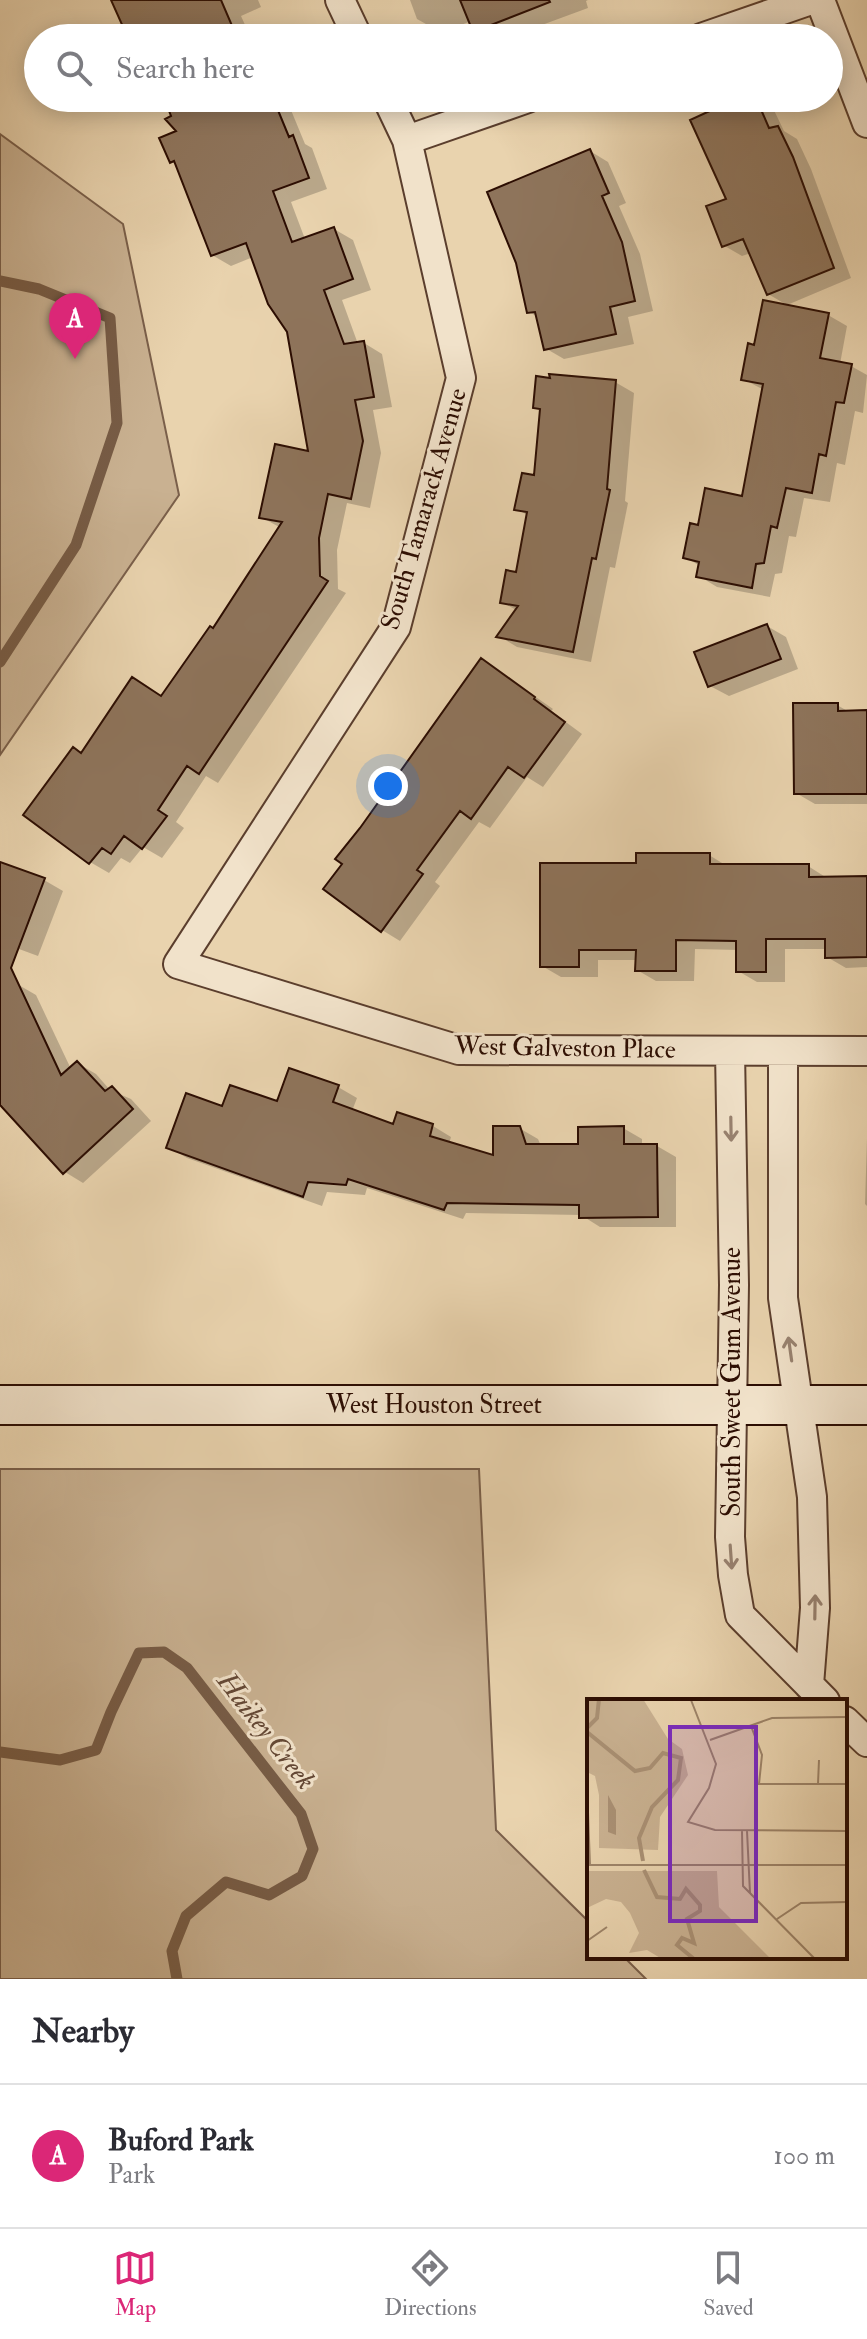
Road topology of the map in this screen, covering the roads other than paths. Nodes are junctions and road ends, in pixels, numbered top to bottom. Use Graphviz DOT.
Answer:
graph roads {
  1 [pos="340,0"];
  2 [pos="811,0"];
  3 [pos="820,0"];
  4 [pos="351,24"];
  5 [pos="742,24"];
  6 [pos="829,24"];
  7 [pos="843,60"];
  8 [pos="394,112"];
  9 [pos="488,112"];
  10 [pos="867,123"];
  11 [pos="407,140"];
  12 [pos="178,964"];
  13 [pos="730,1051"];
  14 [pos="783,1051"];
  15 [pos="867,1051"];
  16 [pos="0,1405"];
  17 [pos="732,1405"];
  18 [pos="797,1405"];
  19 [pos="867,1405"];
  20 [pos="817,1693"];
  21 [pos="847,1723"];
  22 [pos="867,1742"];
  1 -- 4 [label="street"];
  2 -- 5 [label="street"];
  3 -- 6 [label="street"];
  7 -- 10 [label="street"];
  8 -- 11 [label="street, South Tamarack Avenue"];
  9 -- 11 [label="street"];
  11 -- 12 [label="street, South Tamarack Avenue"];
  12 -- 13 [label="street, West Galveston Place"];
  13 -- 14 [label="street, West Galveston Place"];
  13 -- 17 [label="street, South Sweet Gum Avenue, one-way"];
  14 -- 15 [label="street, West Galveston Place"];
  18 -- 14 [label="street, South Sweet Gum Avenue, one-way"];
  16 -- 17 [label="main road, West Houston Street"];
  17 -- 18 [label="main road, West Houston Street"];
  17 -- 20 [label="street, South Sweet Gum Avenue, one-way"];
  18 -- 19 [label="main road, West Houston Street"];
  20 -- 18 [label="street, South Sweet Gum Avenue, one-way"];
  21 -- 22 [label="street"];
}
